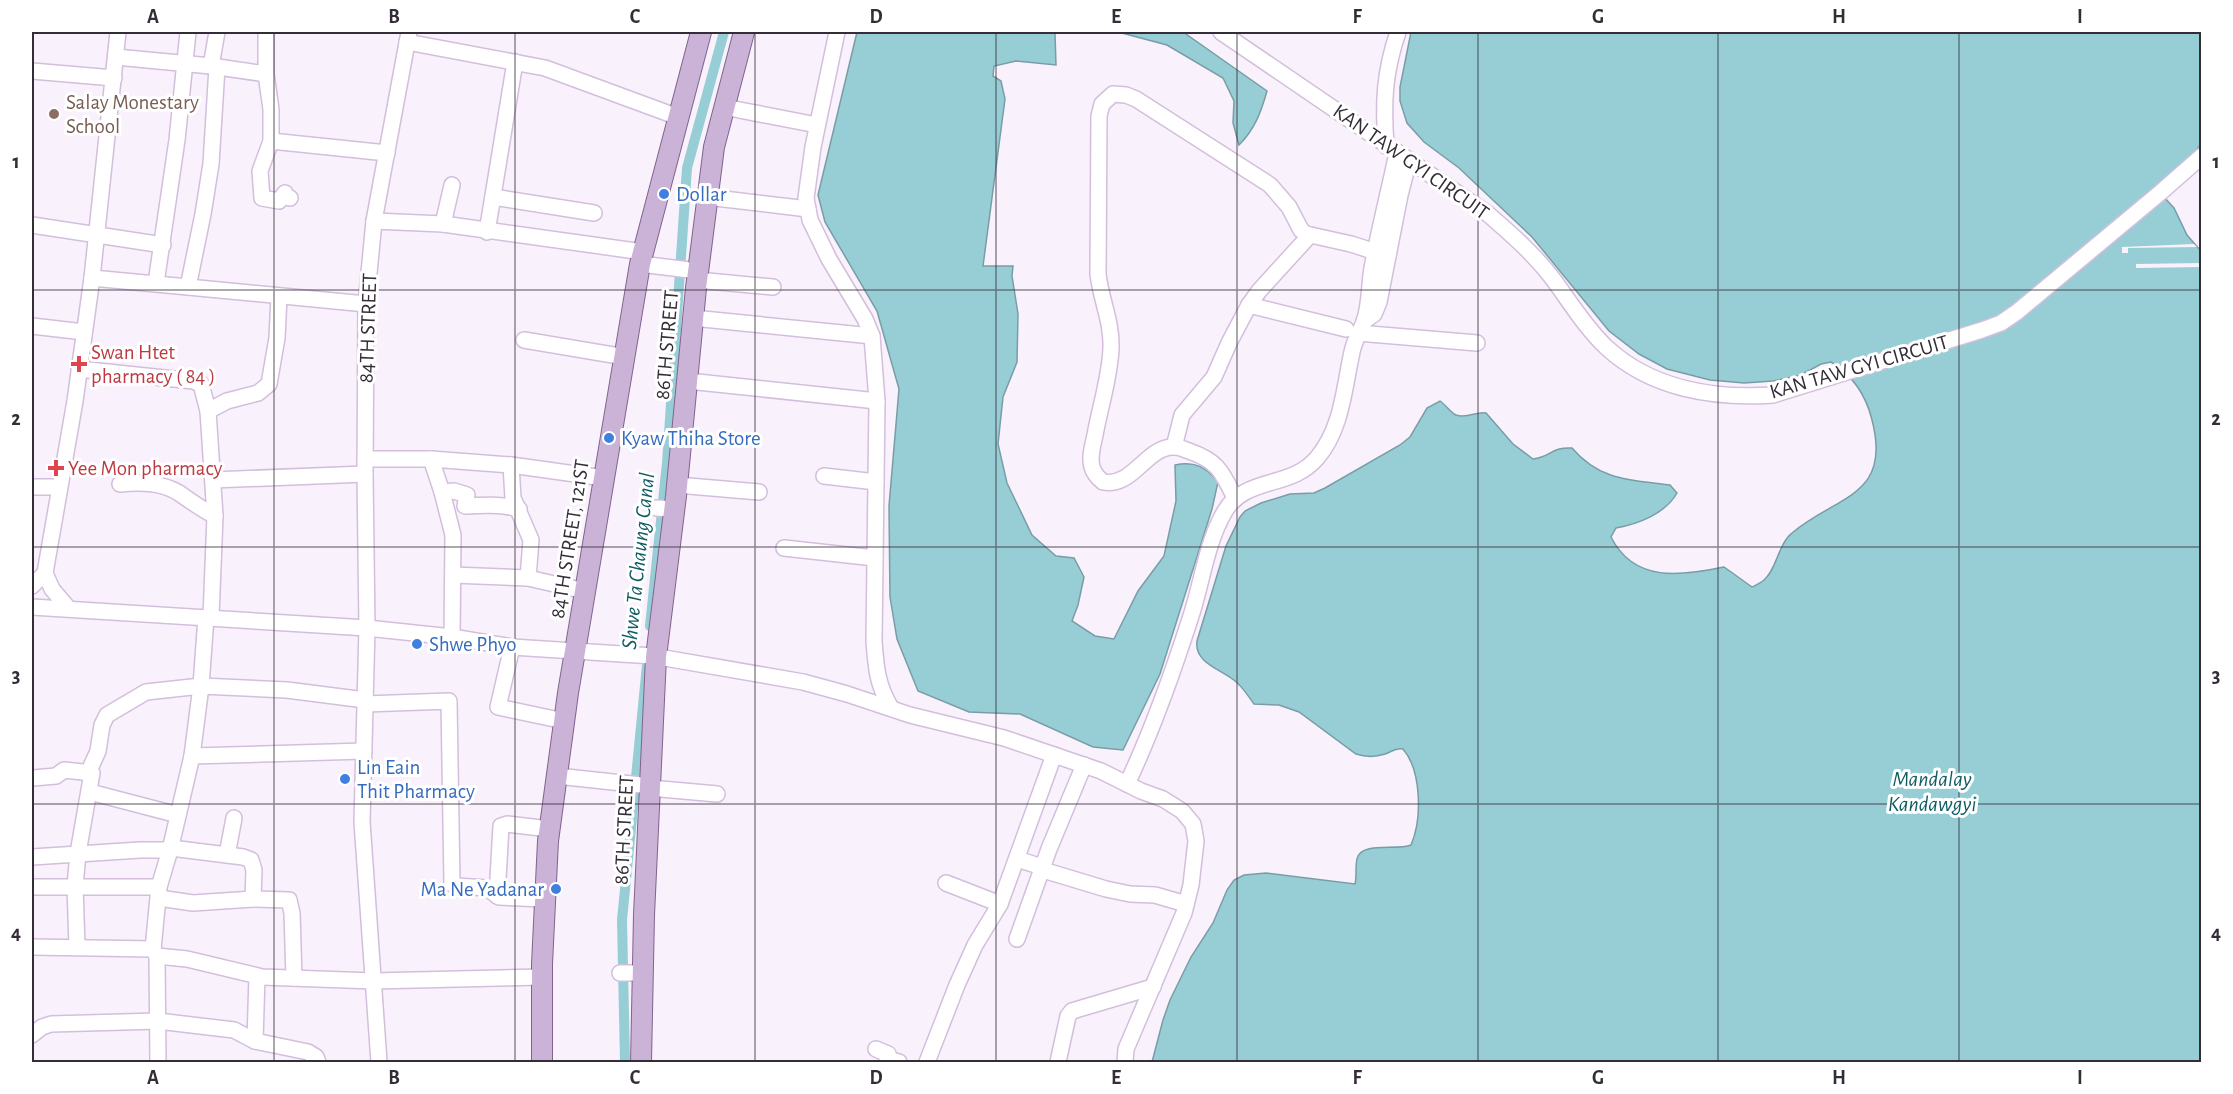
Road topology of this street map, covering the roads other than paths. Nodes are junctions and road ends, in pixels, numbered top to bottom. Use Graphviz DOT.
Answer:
graph roads {
  1 [pos="118,32"];
  2 [pos="188,32"];
  3 [pos="217,32"];
  4 [pos="266,32"];
  5 [pos="701,32"];
  6 [pos="744,32"];
  7 [pos="837,32"];
  8 [pos="1221,32"];
  9 [pos="1398,32"];
  10 [pos="408,37"];
  11 [pos="116,57"];
  12 [pos="515,62"];
  13 [pos="185,64"];
  14 [pos="214,67"];
  15 [pos="32,71"];
  16 [pos="266,74"];
  17 [pos="114,78"];
  18 [pos="724,107"];
  19 [pos="678,117"];
  20 [pos="817,125"];
  21 [pos="271,141"];
  22 [pos="387,153"];
  23 [pos="1397,153"];
  24 [pos="2202,156"];
  25 [pos="452,185"];
  26 [pos="493,197"];
  27 [pos="707,197"];
  28 [pos="290,198"];
  29 [pos="808,209"];
  30 [pos="594,213"];
  31 [pos="374,221"];
  32 [pos="443,224"];
  33 [pos="32,225"];
  34 [pos="487,232"];
  35 [pos="96,235"];
  36 [pos="1310,235"];
  37 [pos="163,245"];
  38 [pos="1382,255"];
  39 [pos="641,258"];
  40 [pos="690,272"];
  41 [pos="92,278"];
  42 [pos="156,283"];
  43 [pos="188,287"];
  44 [pos="773,287"];
  45 [pos="279,296"];
  46 [pos="366,304"];
  47 [pos="1249,305"];
  48 [pos="693,318"];
  49 [pos="32,326"];
  50 [pos="1356,328"];
  51 [pos="84,332"];
  52 [pos="872,336"];
  53 [pos="524,340"];
  54 [pos="1477,343"];
  55 [pos="625,357"];
  56 [pos="79,369"];
  57 [pos="688,381"];
  58 [pos="877,401"];
  59 [pos="208,411"];
  60 [pos="1174,447"];
  61 [pos="431,459"];
  62 [pos="511,465"];
  63 [pos="365,467"];
  64 [pos="824,476"];
  65 [pos="604,478"];
  66 [pos="213,480"];
  67 [pos="876,482"];
  68 [pos="120,484"];
  69 [pos="677,485"];
  70 [pos="32,486"];
  71 [pos="59,487"];
  72 [pos="442,492"];
  73 [pos="759,492"];
  74 [pos="1235,498"];
  75 [pos="519,509"];
  76 [pos="215,516"];
  77 [pos="784,548"];
  78 [pos="875,558"];
  79 [pos="45,573"];
  80 [pos="453,575"];
  81 [pos="528,578"];
  82 [pos="32,586"];
  83 [pos="585,591"];
  84 [pos="32,608"];
  85 [pos="69,609"];
  86 [pos="208,617"];
  87 [pos="367,628"];
  88 [pos="452,637"];
  89 [pos="512,647"];
  90 [pos="576,652"];
  91 [pos="649,656"];
  92 [pos="201,686"];
  93 [pos="365,702"];
  94 [pos="891,708"];
  95 [pos="564,721"];
  96 [pos="364,751"];
  97 [pos="1054,755"];
  98 [pos="192,756"];
  99 [pos="1084,765"];
  100 [pos="90,771"];
  101 [pos="557,776"];
  102 [pos="33,778"];
  103 [pos="1127,784"];
  104 [pos="642,786"];
  105 [pos="90,792"];
  106 [pos="717,794"];
  107 [pos="178,815"];
  108 [pos="234,818"];
  109 [pos="550,829"];
  110 [pos="171,849"];
  111 [pos="78,853"];
  112 [pos="227,855"];
  113 [pos="32,857"];
  114 [pos="1017,859"];
  115 [pos="1043,870"];
  116 [pos="946,883"];
  117 [pos="75,886"];
  118 [pos="32,887"];
  119 [pos="159,892"];
  120 [pos="497,896"];
  121 [pos="253,899"];
  122 [pos="545,899"];
  123 [pos="1000,904"];
  124 [pos="1186,904"];
  125 [pos="1017,939"];
  126 [pos="32,947"];
  127 [pos="77,947"];
  128 [pos="155,952"];
  129 [pos="257,976"];
  130 [pos="542,977"];
  131 [pos="294,978"];
  132 [pos="374,981"];
  133 [pos="1153,987"];
  134 [pos="158,1021"];
  135 [pos="32,1035"];
  136 [pos="255,1041"];
  137 [pos="876,1049"];
  138 [pos="158,1062"];
  139 [pos="318,1062"];
  140 [pos="379,1062"];
  141 [pos="542,1062"];
  142 [pos="641,1062"];
  143 [pos="899,1062"];
  144 [pos="927,1062"];
  145 [pos="1058,1062"];
  146 [pos="1125,1062"];
  1 -- 11 [label="street"];
  2 -- 13 [label="street"];
  3 -- 14 [label="street"];
  4 -- 16 [label="street"];
  5 -- 19 [label="main road, 84TH STREET, 121ST"];
  6 -- 18 [label="main road, 86TH STREET"];
  7 -- 20 [label="street"];
  8 -- 23 [label="street, KAN TAW GYI CIRCUIT"];
  9 -- 23 [label="street"];
  10 -- 12 [label="street"];
  10 -- 22 [label="street, 84TH STREET"];
  11 -- 13 [label="street"];
  11 -- 17 [label="street"];
  12 -- 19 [label="street"];
  12 -- 26 [label="street"];
  13 -- 14 [label="street"];
  13 -- 37 [label="street"];
  14 -- 16 [label="street"];
  14 -- 43 [label="street"];
  15 -- 17 [label="street"];
  16 -- 21 [label="street"];
  17 -- 35 [label="street"];
  18 -- 20 [label="street"];
  18 -- 27 [label="main road, 86TH STREET"];
  19 -- 39 [label="main road, 84TH STREET, 121ST"];
  20 -- 29 [label="street"];
  21 -- 22 [label="street"];
  21 -- 28 [label="street"];
  22 -- 31 [label="street, 84TH STREET"];
  23 -- 24 [label="street, KAN TAW GYI CIRCUIT"];
  23 -- 38 [label="street"];
  25 -- 32 [label="street"];
  26 -- 30 [label="street"];
  26 -- 34 [label="street"];
  27 -- 29 [label="street"];
  27 -- 40 [label="main road, 86TH STREET"];
  29 -- 52 [label="street"];
  31 -- 32 [label="street"];
  31 -- 46 [label="street, 84TH STREET"];
  32 -- 34 [label="street"];
  33 -- 35 [label="street"];
  34 -- 39 [label="street"];
  35 -- 37 [label="street"];
  35 -- 41 [label="street"];
  36 -- 38 [label="street"];
  36 -- 47 [label="street"];
  36 -- 60 [label="street"];
  37 -- 42 [label="street"];
  38 -- 50 [label="street"];
  39 -- 40 [label="street"];
  39 -- 55 [label="main road, 84TH STREET, 121ST"];
  40 -- 44 [label="street"];
  40 -- 48 [label="main road, 86TH STREET"];
  41 -- 42 [label="street"];
  41 -- 51 [label="street"];
  42 -- 43 [label="street"];
  43 -- 45 [label="street"];
  45 -- 46 [label="street"];
  45 -- 59 [label="street"];
  46 -- 63 [label="street, 84TH STREET"];
  47 -- 50 [label="street"];
  47 -- 60 [label="street"];
  48 -- 52 [label="street"];
  48 -- 57 [label="main road, 86TH STREET"];
  49 -- 51 [label="street"];
  50 -- 54 [label="street"];
  50 -- 74 [label="street"];
  51 -- 56 [label="street"];
  52 -- 58 [label="street"];
  53 -- 55 [label="street"];
  55 -- 65 [label="main road, 84TH STREET, 121ST"];
  56 -- 59 [label="street"];
  56 -- 71 [label="street"];
  57 -- 58 [label="street"];
  57 -- 69 [label="main road, 86TH STREET"];
  58 -- 67 [label="street"];
  59 -- 66 [label="street"];
  60 -- 74 [label="street"];
  61 -- 62 [label="street"];
  61 -- 63 [label="street"];
  61 -- 72 [label="street"];
  62 -- 65 [label="street"];
  62 -- 75 [label="street"];
  63 -- 66 [label="street"];
  63 -- 87 [label="street, 84TH STREET"];
  64 -- 67 [label="street"];
  65 -- 83 [label="main road, 84TH STREET, 121ST"];
  66 -- 76 [label="street"];
  67 -- 78 [label="street"];
  68 -- 76 [label="street"];
  69 -- 73 [label="street"];
  69 -- 91 [label="main road, 86TH STREET"];
  70 -- 71 [label="street"];
  71 -- 79 [label="street"];
  72 -- 75 [label="street"];
  72 -- 80 [label="street"];
  74 -- 103 [label="street"];
  75 -- 81 [label="street"];
  76 -- 86 [label="street"];
  77 -- 78 [label="street"];
  78 -- 94 [label="street"];
  79 -- 82 [label="street"];
  79 -- 85 [label="street"];
  80 -- 81 [label="street"];
  80 -- 88 [label="street"];
  81 -- 83 [label="street"];
  83 -- 90 [label="main road, 84TH STREET, 121ST"];
  84 -- 85 [label="street"];
  85 -- 86 [label="street"];
  86 -- 87 [label="street"];
  86 -- 92 [label="street"];
  87 -- 88 [label="street"];
  87 -- 93 [label="street, 84TH STREET"];
  88 -- 89 [label="street"];
  89 -- 90 [label="street"];
  89 -- 95 [label="street"];
  90 -- 91 [label="street"];
  90 -- 95 [label="main road, 84TH STREET, 121ST"];
  91 -- 94 [label="street"];
  91 -- 104 [label="main road, 86TH STREET"];
  92 -- 93 [label="street"];
  92 -- 98 [label="street"];
  92 -- 100 [label="street"];
  93 -- 96 [label="street, 84TH STREET"];
  93 -- 120 [label="street"];
  94 -- 97 [label="street"];
  95 -- 101 [label="main road, 84TH STREET, 121ST"];
  96 -- 98 [label="street"];
  96 -- 132 [label="street, 84TH STREET"];
  97 -- 99 [label="street"];
  97 -- 114 [label="street"];
  98 -- 107 [label="street"];
  99 -- 103 [label="street"];
  99 -- 115 [label="street"];
  100 -- 102 [label="street"];
  100 -- 105 [label="street"];
  101 -- 104 [label="street"];
  101 -- 109 [label="main road, 84TH STREET, 121ST"];
  103 -- 124 [label="street"];
  104 -- 106 [label="street"];
  104 -- 142 [label="main road, 86TH STREET"];
  105 -- 107 [label="street"];
  105 -- 111 [label="street"];
  107 -- 110 [label="street"];
  108 -- 112 [label="street"];
  109 -- 120 [label="street"];
  109 -- 122 [label="main road, 84TH STREET, 121ST"];
  110 -- 111 [label="street"];
  110 -- 112 [label="street"];
  110 -- 119 [label="street"];
  111 -- 113 [label="street"];
  111 -- 117 [label="street"];
  112 -- 121 [label="street"];
  114 -- 115 [label="street"];
  114 -- 123 [label="street"];
  115 -- 124 [label="street"];
  115 -- 125 [label="street"];
  116 -- 123 [label="street"];
  117 -- 118 [label="street"];
  117 -- 119 [label="street"];
  117 -- 127 [label="street"];
  119 -- 121 [label="street"];
  119 -- 128 [label="street"];
  120 -- 122 [label="street"];
  121 -- 131 [label="street"];
  122 -- 130 [label="main road, 84TH STREET, 121ST"];
  123 -- 144 [label="street"];
  124 -- 133 [label="street"];
  126 -- 127 [label="street"];
  127 -- 128 [label="street"];
  128 -- 129 [label="street"];
  128 -- 134 [label="street"];
  129 -- 131 [label="street"];
  129 -- 136 [label="street"];
  130 -- 132 [label="street"];
  130 -- 141 [label="main road, 84TH STREET, 121ST"];
  131 -- 132 [label="street"];
  132 -- 140 [label="street, 84TH STREET"];
  133 -- 145 [label="street"];
  133 -- 146 [label="street"];
  134 -- 135 [label="street"];
  134 -- 136 [label="street"];
  134 -- 138 [label="street"];
  136 -- 139 [label="street"];
  137 -- 143 [label="street"];
}
